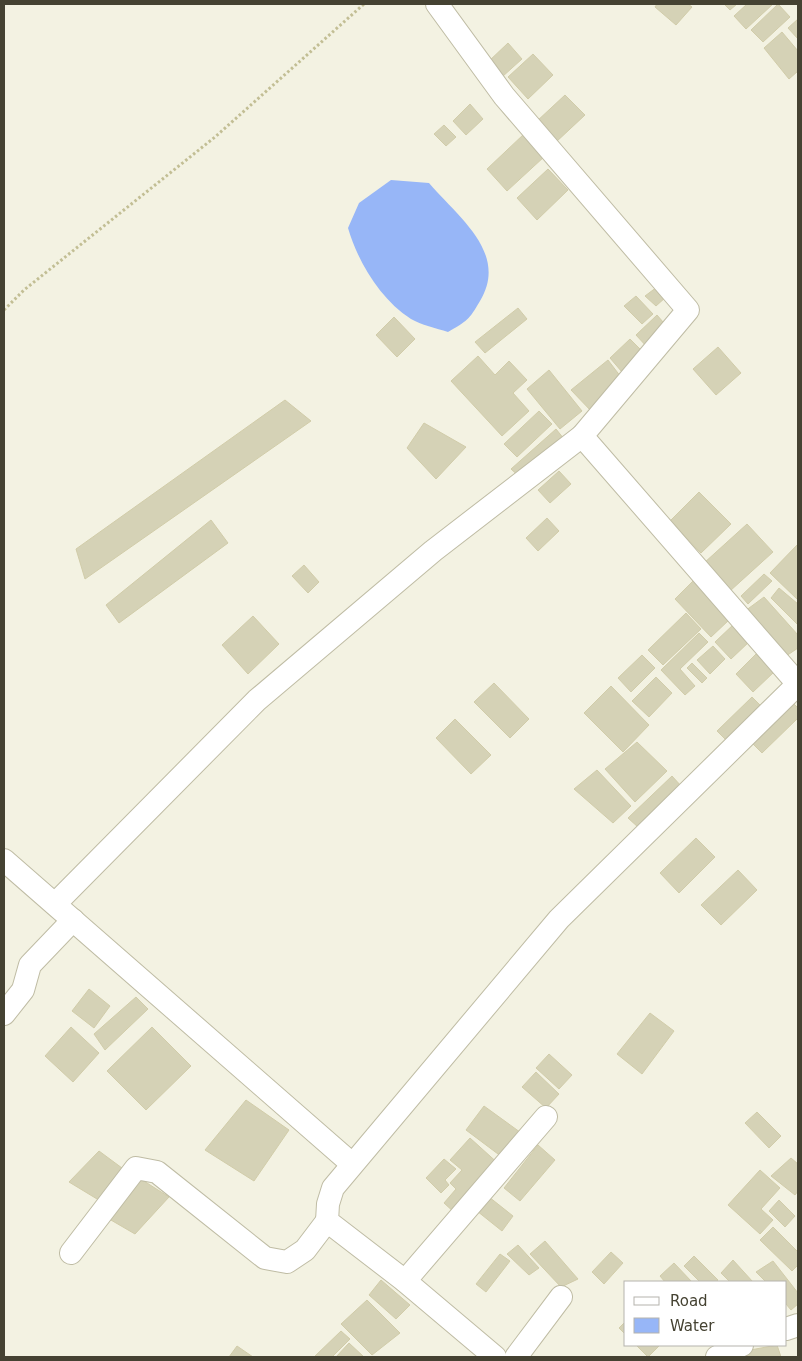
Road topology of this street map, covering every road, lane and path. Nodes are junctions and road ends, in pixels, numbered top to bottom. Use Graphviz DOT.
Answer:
graph roads {
  1 [pos="364,4"];
  2 [pos="437,4"];
  3 [pos="4,310"];
  4 [pos="582,436"];
  5 [pos="798,684"];
  6 [pos="4,860"];
  7 [pos="55,904"];
  8 [pos="74,920"];
  9 [pos="4,1014"];
  10 [pos="546,1116"];
  11 [pos="352,1164"];
  12 [pos="327,1221"];
  13 [pos="70,1253"];
  14 [pos="405,1281"];
  15 [pos="561,1297"];
  16 [pos="740,1346"];
  17 [pos="495,1357"];
  18 [pos="516,1357"];
  19 [pos="717,1357"];
  1 -- 3 [label="path"];
  2 -- 4 [label="street"];
  4 -- 5 [label="street"];
  4 -- 7 [label="street"];
  5 -- 11 [label="street"];
  6 -- 7 [label="street"];
  7 -- 8 [label="street"];
  8 -- 9 [label="street"];
  8 -- 11 [label="street"];
  10 -- 14 [label="street"];
  11 -- 12 [label="street"];
  12 -- 13 [label="street"];
  12 -- 14 [label="street"];
  14 -- 17 [label="street"];
  15 -- 18 [label="street"];
  16 -- 19 [label="street"];
}
